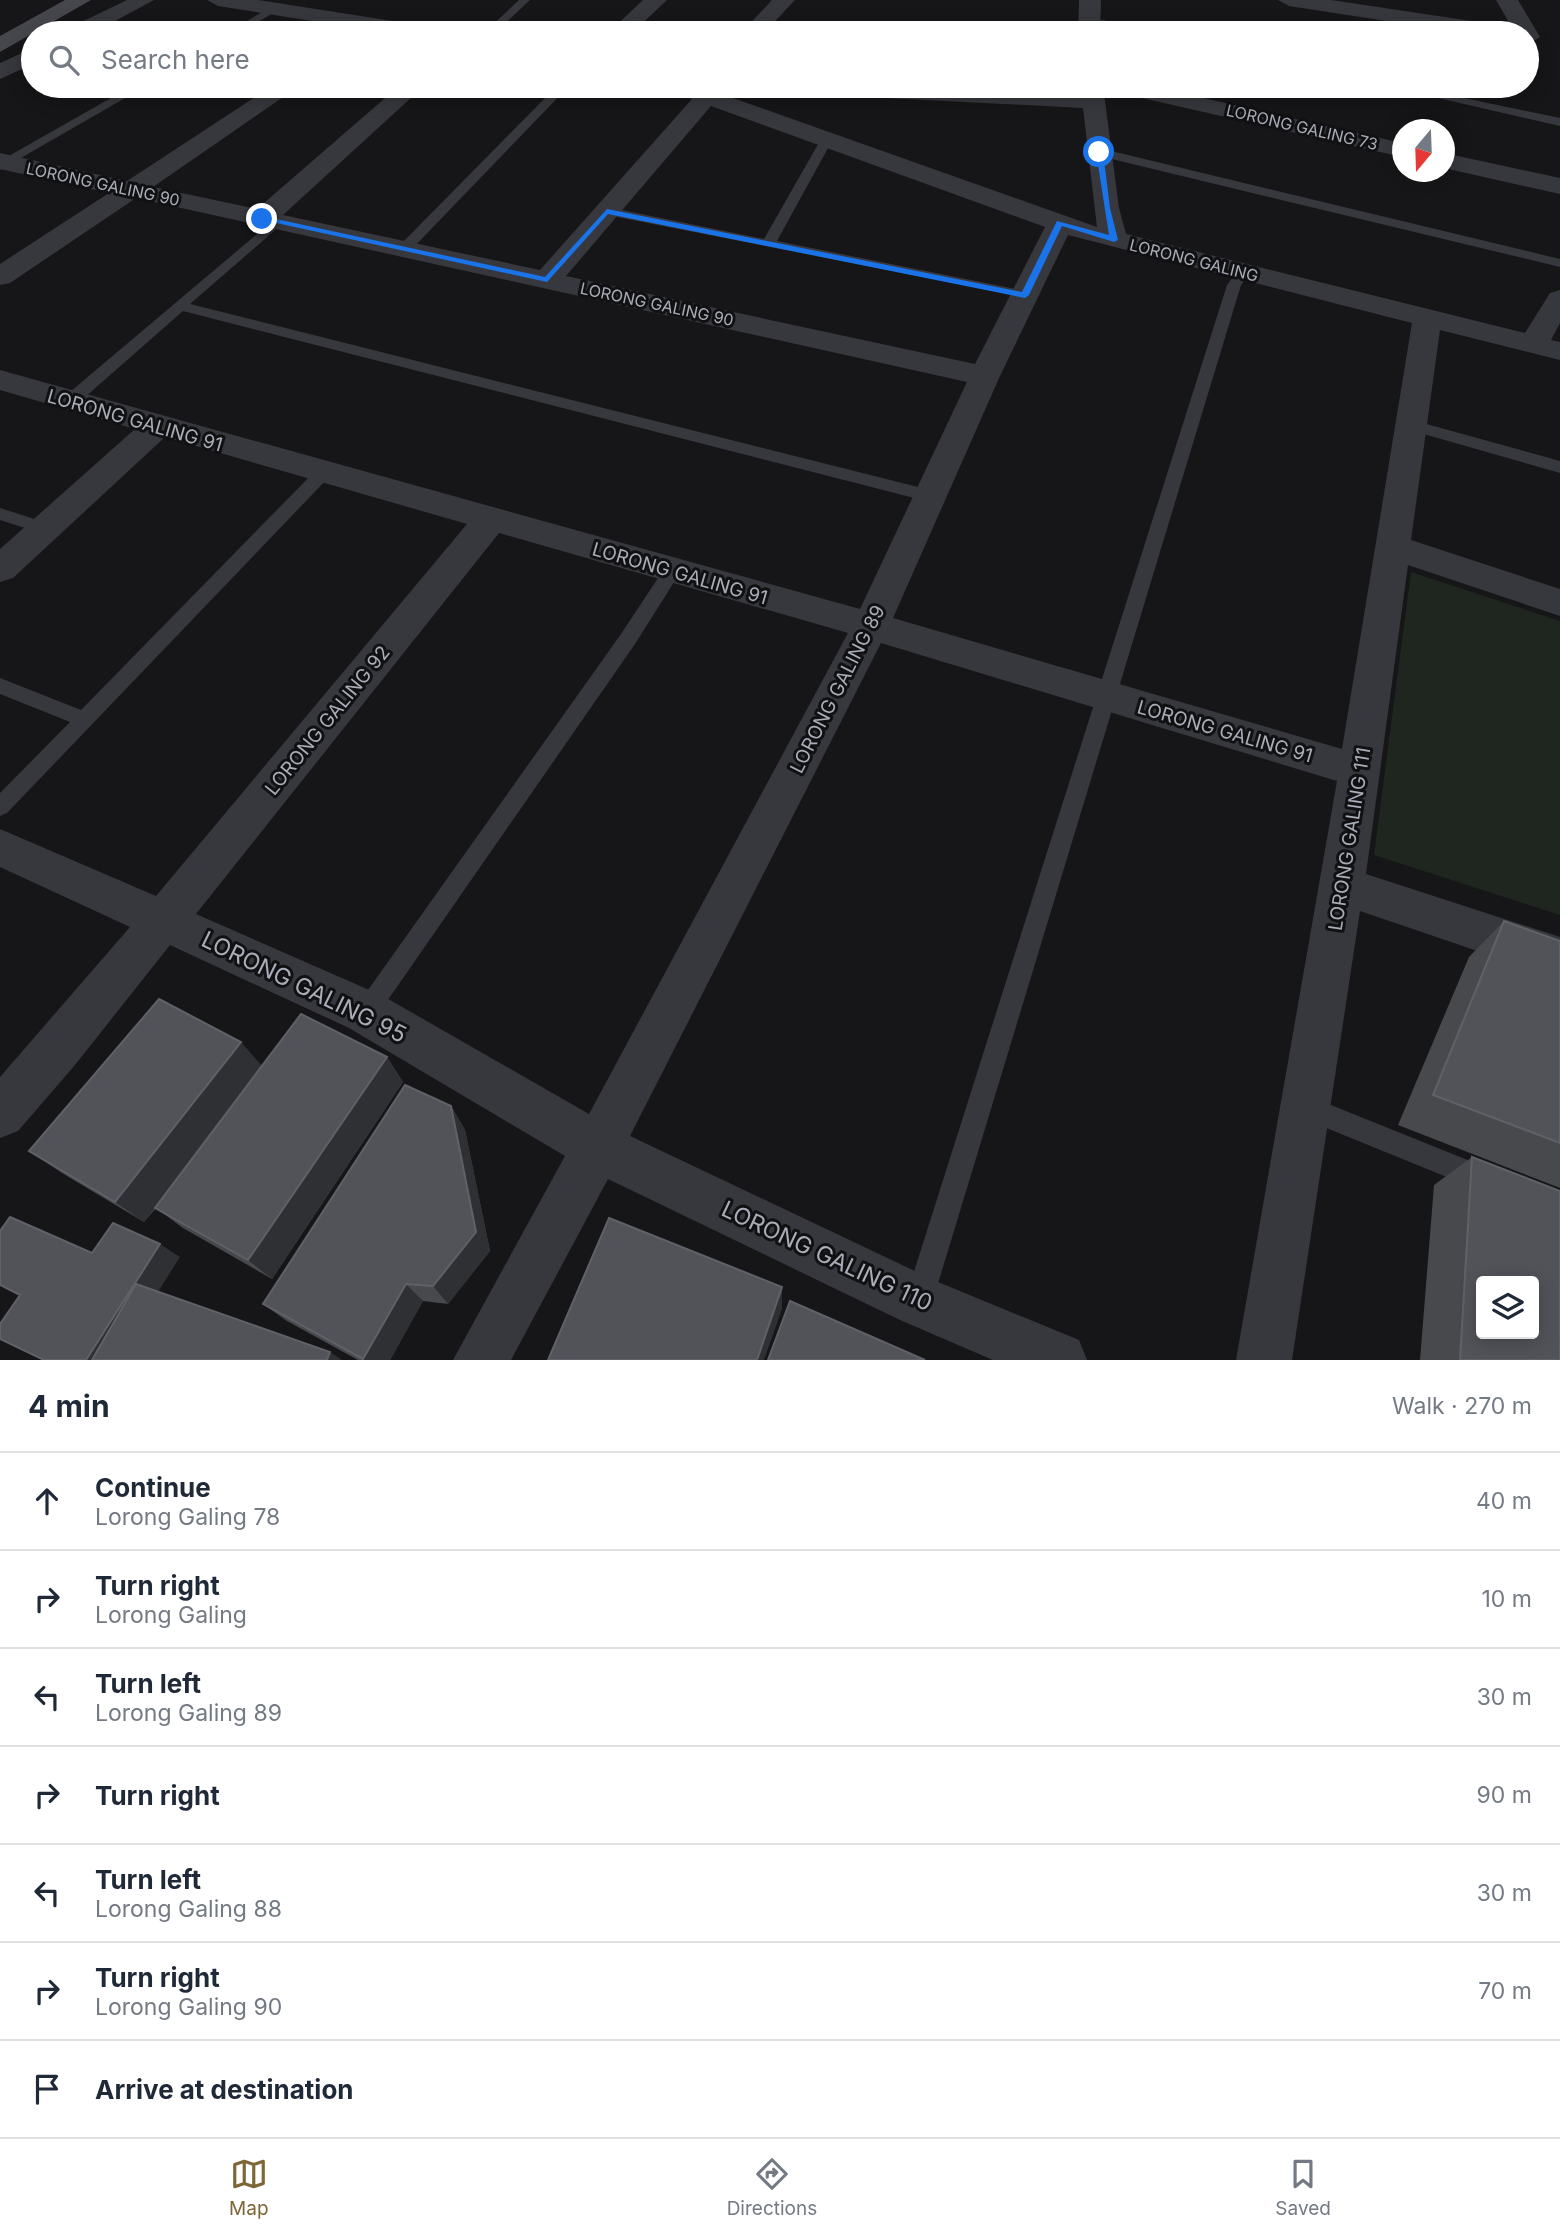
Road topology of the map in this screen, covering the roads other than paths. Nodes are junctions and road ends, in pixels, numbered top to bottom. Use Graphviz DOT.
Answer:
graph roads {
  1 [pos="37,0"];
  2 [pos="80,0"];
  3 [pos="144,0"];
  4 [pos="218,0"];
  5 [pos="525,0"];
  6 [pos="656,0"];
  7 [pos="784,0"];
  8 [pos="1289,0"];
  9 [pos="1507,0"];
  10 [pos="262,5"];
  11 [pos="0,21"];
  12 [pos="43,21"];
  13 [pos="101,21"];
  14 [pos="244,21"];
  15 [pos="362,21"];
  16 [pos="502,21"];
  17 [pos="632,21"];
  18 [pos="764,21"];
  19 [pos="1427,21"];
  20 [pos="1522,21"];
  21 [pos="21,33"];
  22 [pos="0,45"];
  23 [pos="21,61"];
  24 [pos="0,72"];
  25 [pos="118,98"];
  26 [pos="269,98"];
  27 [pos="400,98"];
  28 [pos="551,98"];
  29 [pos="705,98"];
  30 [pos="719,98"];
  31 [pos="1092,98"];
  32 [pos="1173,98"];
  33 [pos="1448,98"];
  34 [pos="1560,122"];
  35 [pos="827,139"];
  36 [pos="1392,148"];
  37 [pos="1099,152"];
  38 [pos="1455,162"];
  39 [pos="2,163"];
  40 [pos="1560,186"];
  41 [pos="131,190"];
  42 [pos="607,211"];
  43 [pos="269,220"];
  44 [pos="1060,223"];
  45 [pos="1114,240"];
  46 [pos="768,244"];
  47 [pos="404,249"];
  48 [pos="1560,263"];
  49 [pos="1244,272"];
  50 [pos="0,277"];
  51 [pos="547,280"];
  52 [pos="1025,295"];
  53 [pos="1560,299"];
  54 [pos="181,306"];
  55 [pos="1427,318"];
  56 [pos="1546,348"];
  57 [pos="985,376"];
  58 [pos="0,380"];
  59 [pos="70,401"];
  60 [pos="1412,425"];
  61 [pos="157,427"];
  62 [pos="1560,467"];
  63 [pos="323,473"];
  64 [pos="930,496"];
  65 [pos="0,514"];
  66 [pos="489,520"];
  67 [pos="44,528"];
  68 [pos="1395,548"];
  69 [pos="0,569"];
  70 [pos="672,571"];
  71 [pos="1560,603"];
  72 [pos="871,626"];
  73 [pos="0,687"];
  74 [pos="1105,696"];
  75 [pos="85,720"];
  76 [pos="1359,771"];
  77 [pos="0,807"];
  78 [pos="0,847"];
  79 [pos="1342,886"];
  80 [pos="164,920"];
  81 [pos="1560,958"];
  82 [pos="366,1012"];
  83 [pos="1306,1107"];
  84 [pos="0,1113"];
  85 [pos="598,1147"];
  86 [pos="1509,1189"];
  87 [pos="919,1301"];
  88 [pos="1025,1353"];
  89 [pos="481,1360"];
  90 [pos="1264,1360"];
  1 -- 11 [label="street"];
  2 -- 12 [label="street"];
  3 -- 13 [label="street"];
  4 -- 10 [label="street"];
  5 -- 16 [label="lane"];
  6 -- 17 [label="street"];
  7 -- 18 [label="street"];
  8 -- 19 [label="street"];
  9 -- 20 [label="street"];
  10 -- 14 [label="lane"];
  10 -- 15 [label="street"];
  21 -- 22 [label="street"];
  23 -- 24 [label="street"];
  25 -- 39 [label="lane"];
  26 -- 41 [label="street"];
  27 -- 43 [label="street"];
  28 -- 47 [label="lane"];
  29 -- 42 [label="street"];
  30 -- 35 [label="street, LORONG GALING"];
  31 -- 37 [label="street"];
  32 -- 36 [label="street, LORONG GALING 73"];
  33 -- 34 [label="lane"];
  35 -- 44 [label="street, LORONG GALING"];
  35 -- 46 [label="lane"];
  37 -- 45 [label="street"];
  37 -- 48 [label="lane"];
  38 -- 40 [label="street"];
  39 -- 41 [label="street, LORONG GALING 90"];
  41 -- 43 [label="street, LORONG GALING 90"];
  41 -- 50 [label="street"];
  42 -- 46 [label="lane"];
  42 -- 51 [label="street"];
  43 -- 47 [label="street, LORONG GALING 90"];
  43 -- 54 [label="lane"];
  44 -- 45 [label="street, LORONG GALING"];
  44 -- 52 [label="street, LORONG GALING 89"];
  45 -- 49 [label="street, LORONG GALING"];
  46 -- 52 [label="lane"];
  47 -- 51 [label="street, LORONG GALING 90"];
  49 -- 55 [label="street, LORONG GALING"];
  49 -- 74 [label="lane"];
  51 -- 57 [label="street, LORONG GALING 90"];
  52 -- 57 [label="street, LORONG GALING 89"];
  53 -- 56 [label="street"];
  54 -- 59 [label="lane"];
  54 -- 64 [label="lane"];
  55 -- 56 [label="street, LORONG GALING"];
  55 -- 60 [label="street, LORONG GALING 111"];
  57 -- 64 [label="street, LORONG GALING 89"];
  58 -- 59 [label="street, LORONG GALING 91"];
  59 -- 61 [label="street, LORONG GALING 91"];
  60 -- 62 [label="lane"];
  60 -- 68 [label="street, LORONG GALING 111"];
  61 -- 63 [label="street, LORONG GALING 91"];
  61 -- 67 [label="street"];
  63 -- 66 [label="street, LORONG GALING 91"];
  63 -- 75 [label="lane"];
  64 -- 72 [label="street, LORONG GALING 89"];
  65 -- 67 [label="lane"];
  66 -- 70 [label="street, LORONG GALING 91"];
  66 -- 80 [label="street, LORONG GALING 92"];
  67 -- 69 [label="street"];
  68 -- 71 [label="street"];
  68 -- 76 [label="street, LORONG GALING 111"];
  70 -- 72 [label="street, LORONG GALING 91"];
  70 -- 82 [label="lane"];
  72 -- 74 [label="street, LORONG GALING 91"];
  72 -- 85 [label="street, LORONG GALING 89"];
  73 -- 75 [label="lane"];
  74 -- 76 [label="street, LORONG GALING 91"];
  74 -- 87 [label="lane"];
  75 -- 77 [label="lane"];
  76 -- 79 [label="street, LORONG GALING 111"];
  78 -- 80 [label="street, LORONG GALING 95"];
  79 -- 81 [label="street"];
  79 -- 83 [label="street, LORONG GALING 111"];
  80 -- 82 [label="street, LORONG GALING 95"];
  80 -- 84 [label="street, LORONG GALING 92"];
  82 -- 85 [label="street, LORONG GALING 95"];
  83 -- 86 [label="lane"];
  83 -- 90 [label="street, LORONG GALING 111"];
  85 -- 87 [label="street, LORONG GALING 110"];
  85 -- 89 [label="street, LORONG GALING 89"];
  87 -- 88 [label="street, LORONG GALING 110"];
}
